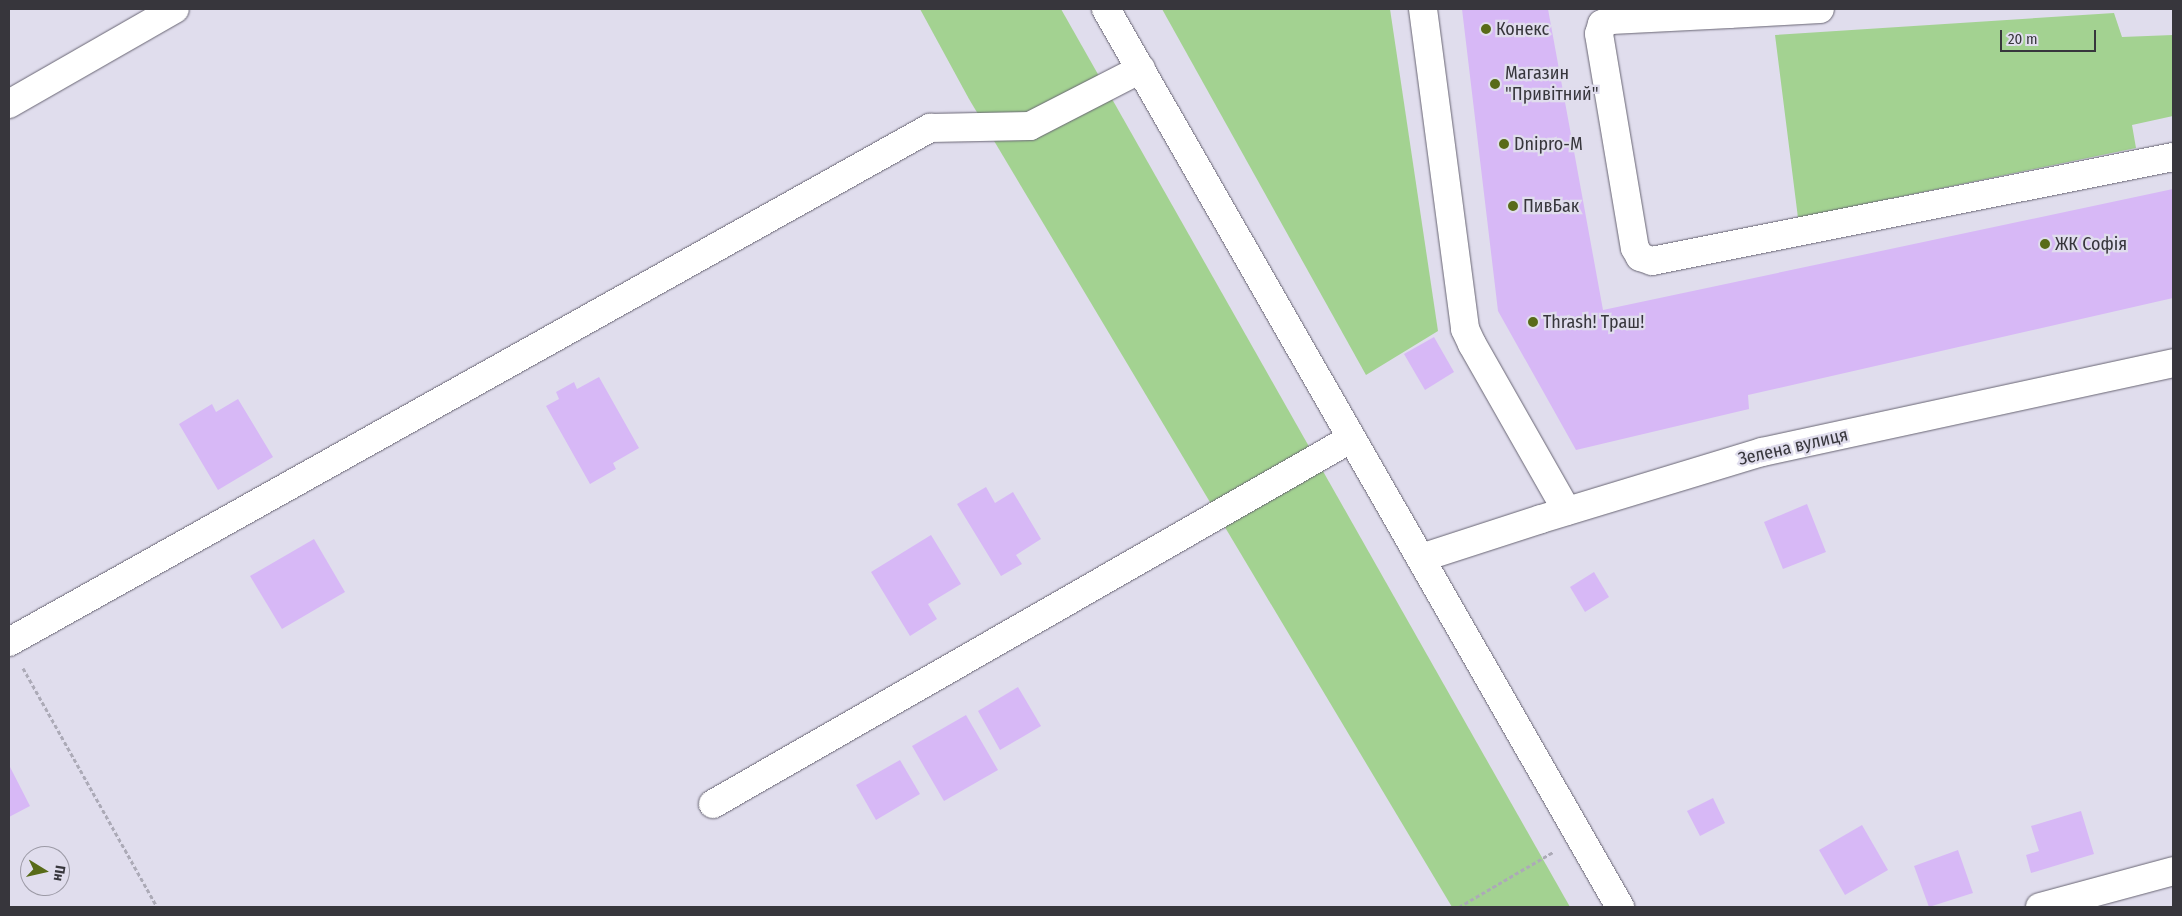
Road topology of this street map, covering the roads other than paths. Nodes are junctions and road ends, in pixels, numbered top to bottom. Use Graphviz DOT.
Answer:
graph roads {
  1 [pos="175,9"];
  2 [pos="1106,9"];
  3 [pos="1423,9"];
  4 [pos="1820,9"];
  5 [pos="1728,11"];
  6 [pos="1141,69"];
  7 [pos="9,104"];
  8 [pos="2173,156"];
  9 [pos="2173,363"];
  10 [pos="1352,438"];
  11 [pos="1567,511"];
  12 [pos="1421,558"];
  13 [pos="9,642"];
  14 [pos="713,804"];
  15 [pos="2173,871"];
  16 [pos="1620,907"];
  17 [pos="2040,907"];
  1 -- 7 [label="street"];
  2 -- 6 [label="street"];
  3 -- 11 [label="street"];
  4 -- 5 [label="street"];
  5 -- 8 [label="street"];
  6 -- 10 [label="street"];
  6 -- 13 [label="street"];
  9 -- 11 [label="street, Зелена вулиця"];
  10 -- 12 [label="street"];
  10 -- 14 [label="street"];
  11 -- 12 [label="street, Зелена вулиця"];
  12 -- 16 [label="street"];
  15 -- 17 [label="street"];
}
